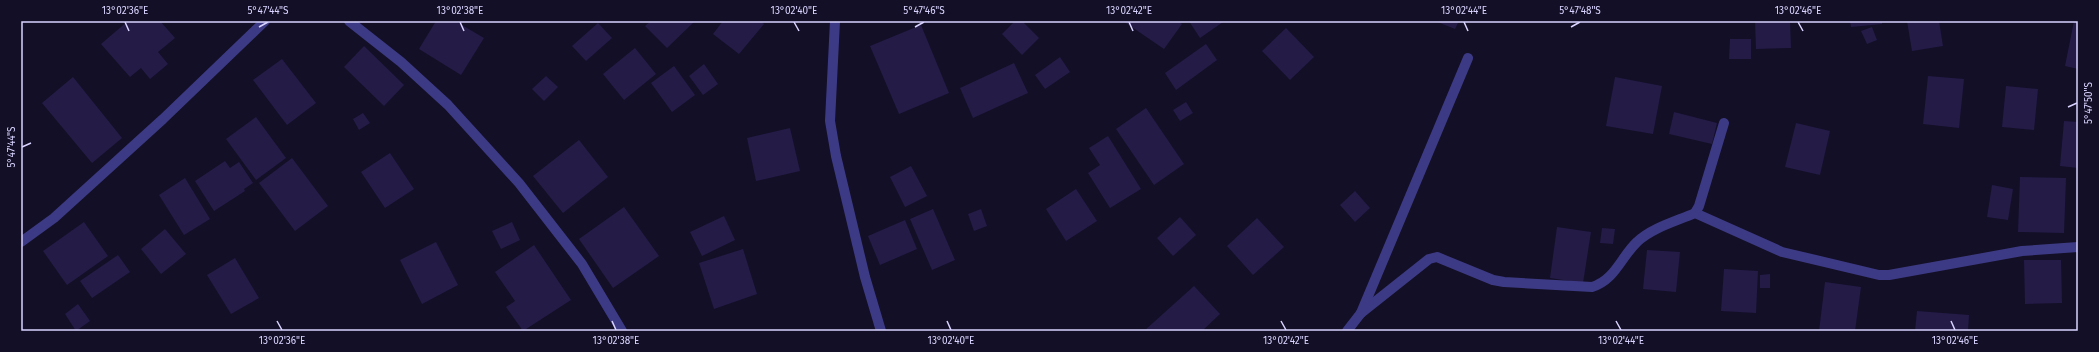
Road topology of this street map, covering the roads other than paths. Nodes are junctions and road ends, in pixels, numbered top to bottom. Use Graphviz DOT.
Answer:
graph roads {
  1 [pos="265,21"];
  2 [pos="349,21"];
  3 [pos="835,21"];
  4 [pos="1468,58"];
  5 [pos="1724,122"];
  6 [pos="1695,213"];
  7 [pos="21,242"];
  8 [pos="2078,247"];
  9 [pos="1361,313"];
  10 [pos="622,331"];
  11 [pos="881,331"];
  12 [pos="1347,331"];
  1 -- 7 [label="street"];
  2 -- 10 [label="street"];
  3 -- 11 [label="street"];
  4 -- 9 [label="street"];
  5 -- 6 [label="street"];
  6 -- 8 [label="street"];
  6 -- 9 [label="street"];
  9 -- 12 [label="street"];
}
